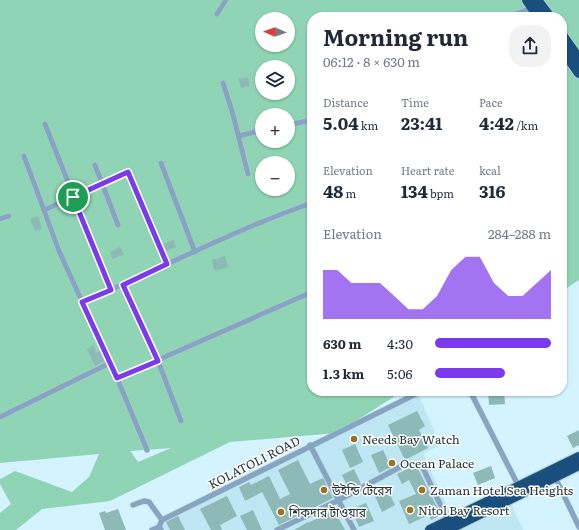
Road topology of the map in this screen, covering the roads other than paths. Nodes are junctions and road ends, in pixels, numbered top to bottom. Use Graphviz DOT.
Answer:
graph roads {
  1 [pos="226,0"];
  2 [pos="532,3"];
  3 [pos="516,12"];
  4 [pos="536,12"];
  5 [pos="544,12"];
  6 [pos="217,14"];
  7 [pos="567,42"];
  8 [pos="567,56"];
  9 [pos="579,59"];
  10 [pos="579,73"];
  11 [pos="223,83"];
  12 [pos="307,121"];
  13 [pos="45,124"];
  14 [pos="295,124"];
  15 [pos="255,132"];
  16 [pos="239,136"];
  17 [pos="24,156"];
  18 [pos="160,163"];
  19 [pos="95,165"];
  20 [pos="248,174"];
  21 [pos="102,184"];
  22 [pos="73,197"];
  23 [pos="307,205"];
  24 [pos="44,210"];
  25 [pos="9,216"];
  26 [pos="0,219"];
  27 [pos="118,224"];
  28 [pos="195,252"];
  29 [pos="167,264"];
  30 [pos="123,285"];
  31 [pos="111,290"];
  32 [pos="307,294"];
  33 [pos="82,302"];
  34 [pos="158,361"];
  35 [pos="110,363"];
  36 [pos="117,378"];
  37 [pos="412,396"];
  38 [pos="473,396"];
  39 [pos="0,417"];
  40 [pos="181,421"];
  41 [pos="310,445"];
  42 [pos="147,450"];
  43 [pos="579,457"];
  44 [pos="579,465"];
  45 [pos="422,466"];
  46 [pos="400,467"];
  47 [pos="555,478"];
  48 [pos="519,487"];
  49 [pos="337,501"];
  50 [pos="133,505"];
  51 [pos="162,520"];
  52 [pos="447,526"];
  53 [pos="579,527"];
  54 [pos="160,528"];
  55 [pos="152,530"];
  56 [pos="277,530"];
  57 [pos="354,530"];
  58 [pos="430,530"];
  1 -- 6 [label="street"];
  2 -- 3 [label="street"];
  2 -- 4 [label="highway"];
  2 -- 5 [label="highway"];
  7 -- 9 [label="highway"];
  8 -- 10 [label="highway"];
  11 -- 16 [label="street"];
  12 -- 14 [label="street"];
  13 -- 22 [label="street"];
  15 -- 16 [label="street"];
  16 -- 20 [label="street"];
  17 -- 24 [label="street"];
  18 -- 28 [label="street"];
  19 -- 21 [label="street"];
  21 -- 22 [label="street"];
  21 -- 27 [label="street"];
  21 -- 29 [label="street"];
  22 -- 24 [label="street"];
  22 -- 31 [label="street"];
  23 -- 28 [label="street"];
  24 -- 33 [label="street"];
  25 -- 26 [label="street"];
  28 -- 29 [label="street"];
  29 -- 30 [label="street"];
  30 -- 31 [label="street"];
  30 -- 34 [label="street"];
  31 -- 33 [label="street"];
  32 -- 34 [label="street"];
  33 -- 35 [label="street"];
  34 -- 36 [label="street"];
  34 -- 40 [label="street"];
  35 -- 36 [label="street"];
  35 -- 39 [label="street"];
  36 -- 42 [label="street"];
  37 -- 41 [label="street"];
  38 -- 48 [label="street"];
  41 -- 49 [label="street, KOLATOLI ROAD"];
  41 -- 51 [label="street, KOLATOLI ROAD"];
  43 -- 48 [label="highway"];
  44 -- 47 [label="highway"];
  45 -- 52 [label="street"];
  46 -- 49 [label="street"];
  47 -- 52 [label="highway"];
  47 -- 53 [label="street"];
  48 -- 52 [label="highway"];
  49 -- 56 [label="street"];
  49 -- 57 [label="street, KOLATOLI ROAD"];
  50 -- 51 [label="street"];
  51 -- 54 [label="street"];
  52 -- 58 [label="highway"];
  54 -- 55 [label="street"];
}
